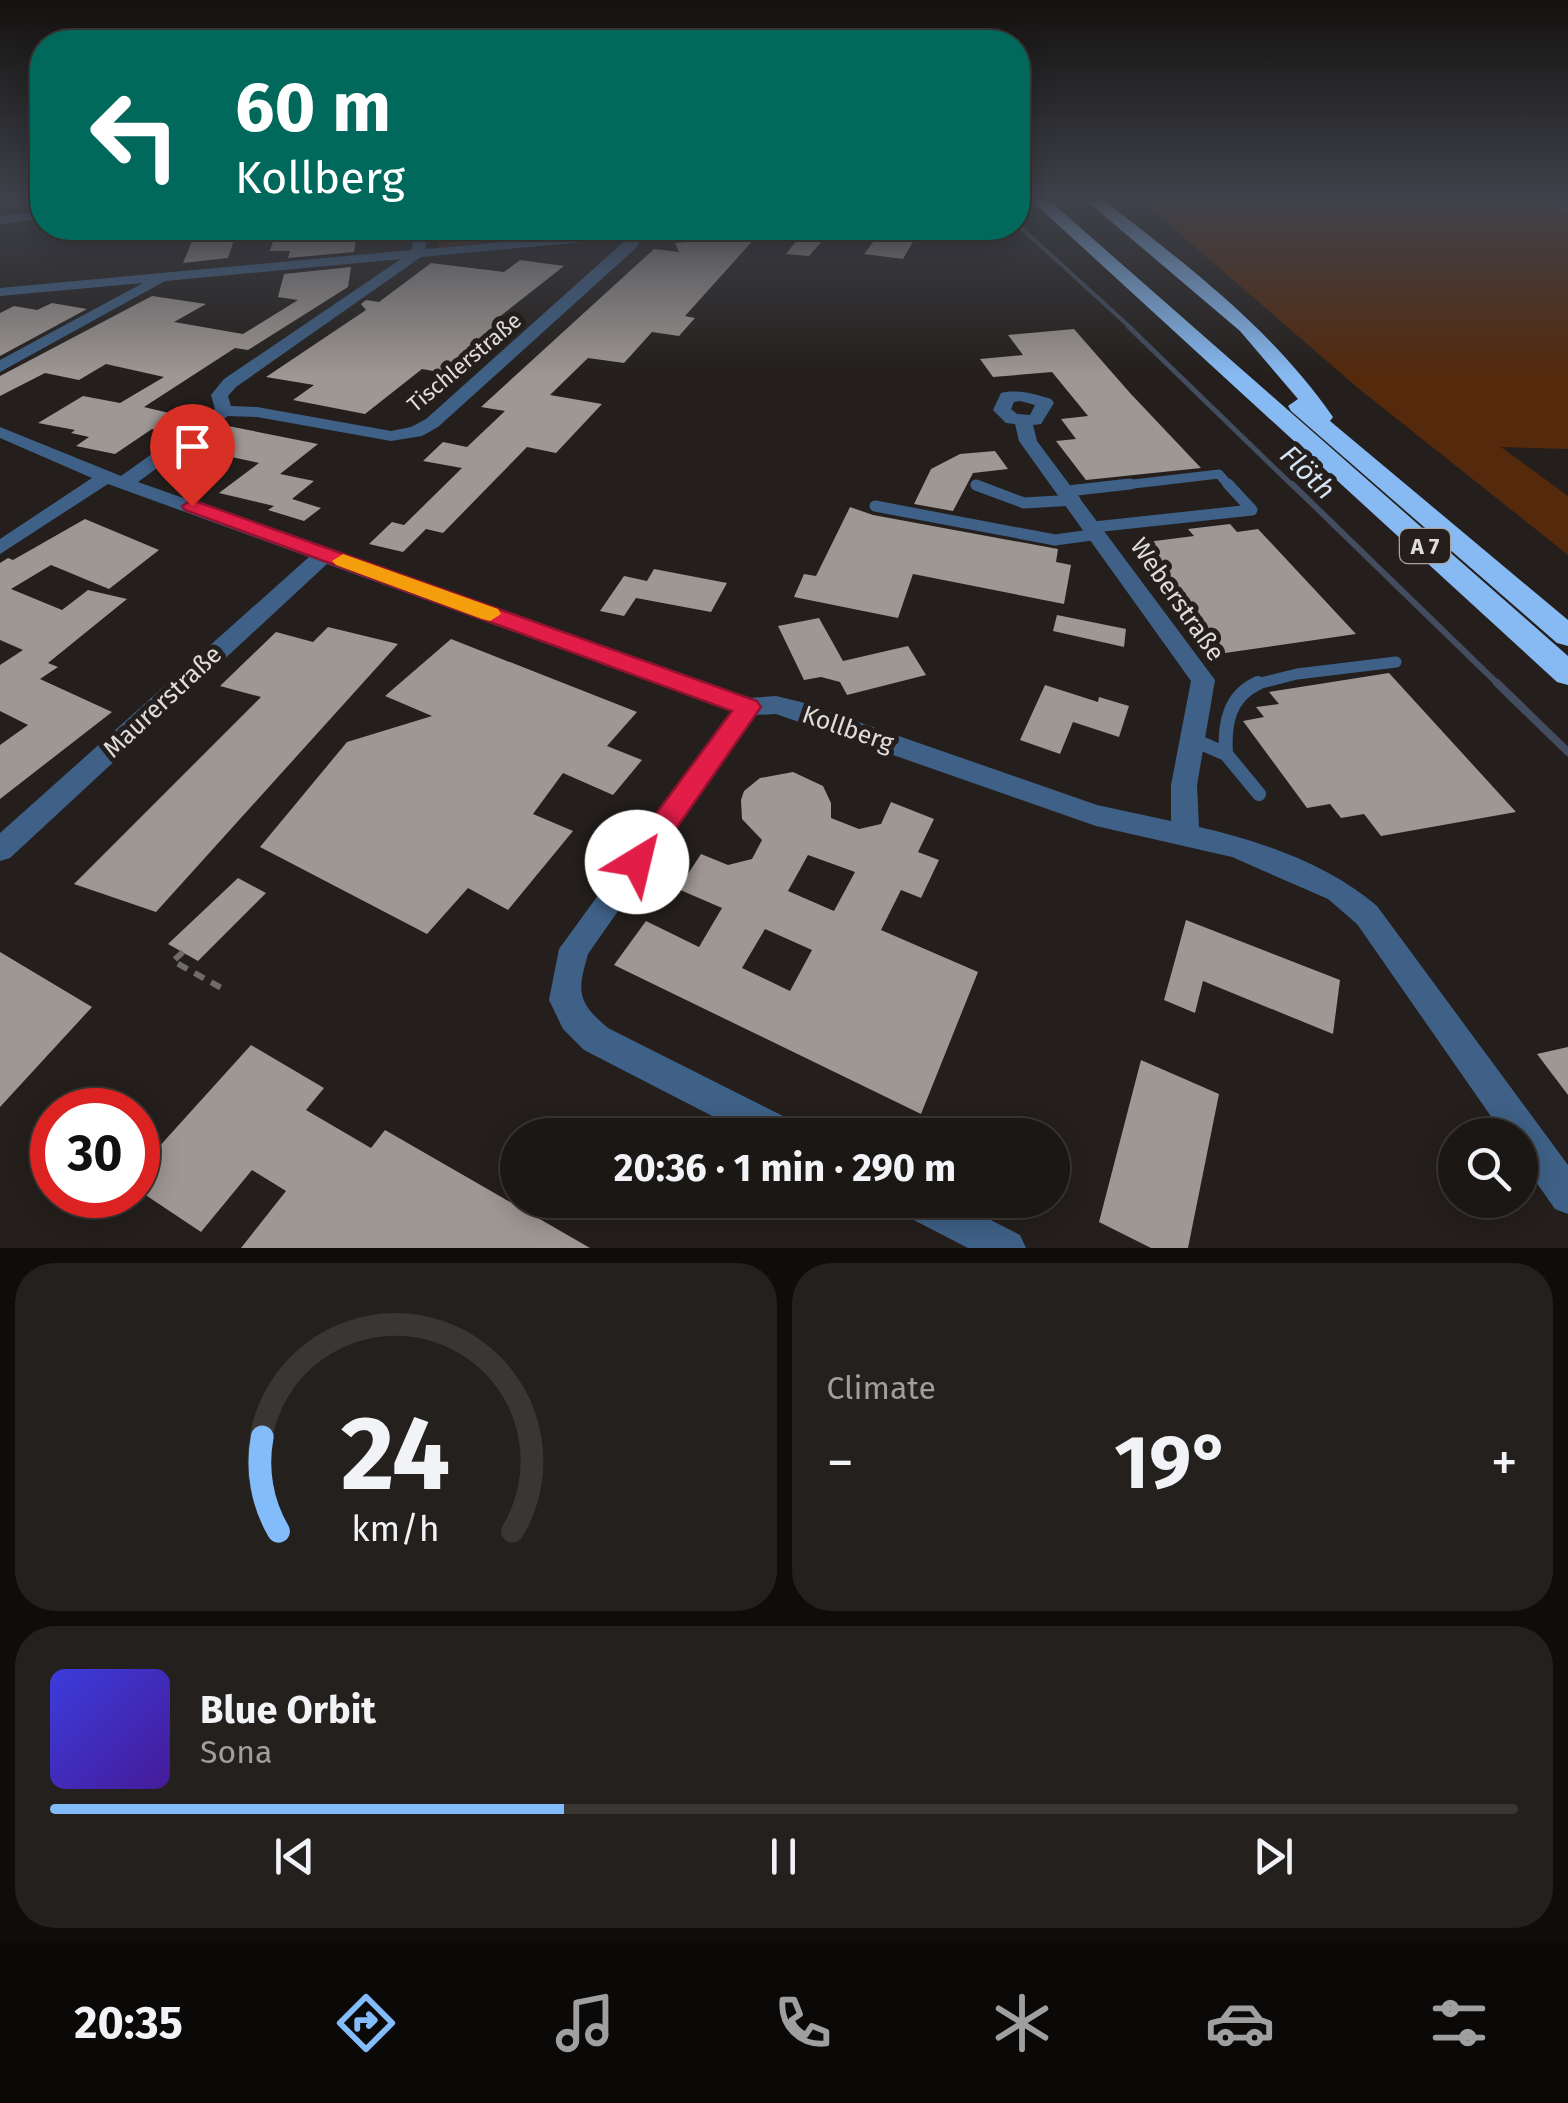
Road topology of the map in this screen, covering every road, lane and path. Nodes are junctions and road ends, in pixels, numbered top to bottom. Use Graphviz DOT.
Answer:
graph roads {
  1 [pos="361,259"];
  2 [pos="409,259"];
  3 [pos="615,259"];
  4 [pos="1105,259"];
  5 [pos="1129,259"];
  6 [pos="1165,259"];
  7 [pos="162,278"];
  8 [pos="0,292"];
  9 [pos="0,367"];
  10 [pos="224,410"];
  11 [pos="1023,422"];
  12 [pos="0,432"];
  13 [pos="1330,433"];
  14 [pos="115,480"];
  15 [pos="976,485"];
  16 [pos="1071,496"];
  17 [pos="875,506"];
  18 [pos="1097,530"];
  19 [pos="0,548"];
  20 [pos="325,554"];
  21 [pos="1568,636"];
  22 [pos="1396,662"];
  23 [pos="1568,674"];
  24 [pos="748,707"];
  25 [pos="1194,740"];
  26 [pos="1226,754"];
  27 [pos="1258,794"];
  28 [pos="1184,832"];
  29 [pos="0,850"];
  30 [pos="182,952"];
  31 [pos="225,990"];
  32 [pos="750,1118"];
  33 [pos="1568,1196"];
  34 [pos="949,1218"];
  35 [pos="1008,1248"];
  1 -- 7 [label="street"];
  2 -- 10 [label="street"];
  3 -- 10 [label="street, Tischlerstraße"];
  4 -- 23 [label="highway, A 7"];
  5 -- 13 [label="highway, A 7"];
  6 -- 13 [label="highway"];
  7 -- 8 [label="street"];
  7 -- 9 [label="street"];
  10 -- 14 [label="street"];
  11 -- 16 [label="street, Weberstraße"];
  12 -- 14 [label="street, Kollberg"];
  13 -- 21 [label="highway, A 7"];
  14 -- 19 [label="street"];
  14 -- 20 [label="street, Kollberg"];
  15 -- 16 [label="lane"];
  16 -- 18 [label="street, Weberstraße"];
  16 -- 18 [label="lane"];
  17 -- 18 [label="lane"];
  18 -- 25 [label="street, Weberstraße"];
  20 -- 24 [label="street, Kollberg"];
  20 -- 29 [label="street, Maurerstraße"];
  22 -- 26 [label="lane"];
  24 -- 28 [label="street, Kollberg"];
  24 -- 32 [label="street"];
  25 -- 26 [label="lane"];
  25 -- 28 [label="street, Weberstraße"];
  26 -- 27 [label="lane"];
  28 -- 33 [label="street, Kollberg"];
  30 -- 31 [label="path"];
  34 -- 35 [label="street"];
}
